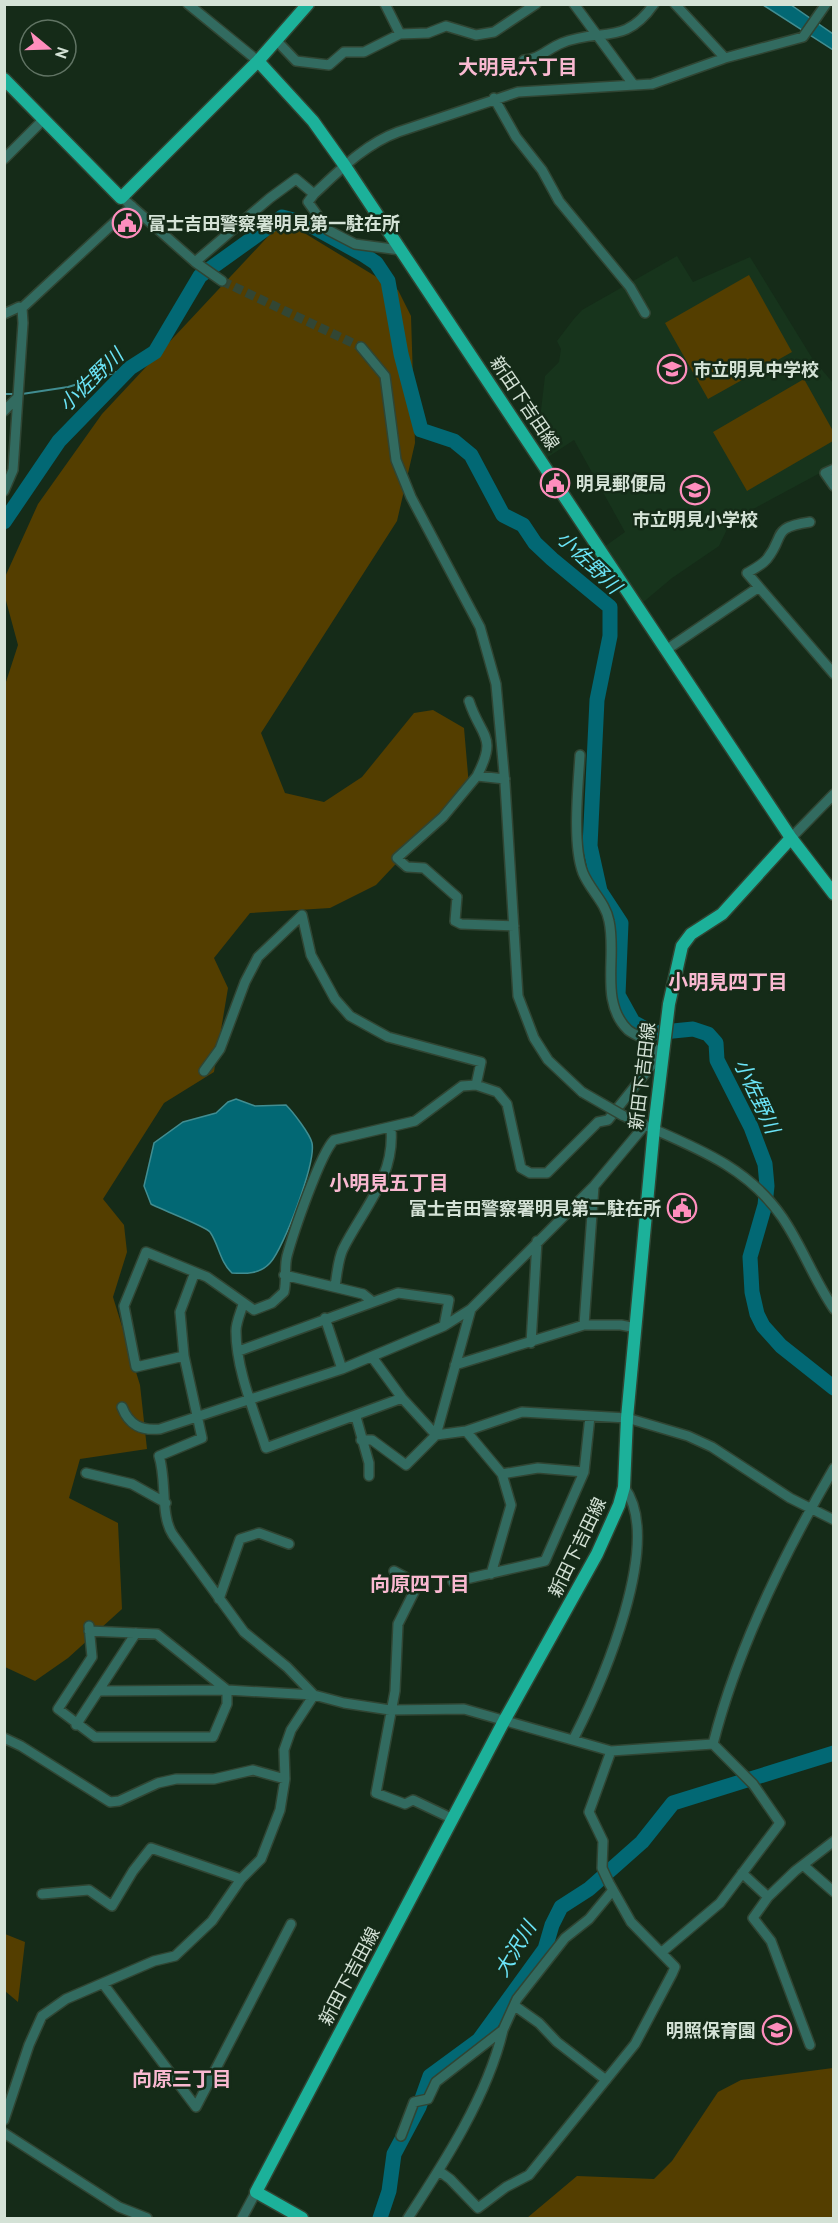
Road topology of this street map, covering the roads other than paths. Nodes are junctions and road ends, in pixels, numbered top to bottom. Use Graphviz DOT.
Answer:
graph roads {
  1 [pos="188,4"];
  2 [pos="386,4"];
  3 [pos="537,4"];
  4 [pos="574,4"];
  5 [pos="654,4"];
  6 [pos="675,4"];
  7 [pos="826,4"];
  8 [pos="302,7"];
  9 [pos="400,34"];
  10 [pos="596,37"];
  11 [pos="276,40"];
  12 [pos="725,58"];
  13 [pos="524,60"];
  14 [pos="258,61"];
  15 [pos="4,79"];
  16 [pos="633,84"];
  17 [pos="494,98"];
  18 [pos="44,119"];
  19 [pos="4,159"];
  20 [pos="345,166"];
  21 [pos="314,194"];
  22 [pos="121,198"];
  23 [pos="132,206"];
  24 [pos="400,250"];
  25 [pos="195,262"];
  26 [pos="218,278"];
  27 [pos="21,308"];
  28 [pos="645,313"];
  29 [pos="4,314"];
  30 [pos="361,347"];
  31 [pos="18,397"];
  32 [pos="4,411"];
  33 [pos="834,470"];
  34 [pos="834,486"];
  35 [pos="4,491"];
  36 [pos="810,522"];
  37 [pos="759,587"];
  38 [pos="666,650"];
  39 [pos="834,674"];
  40 [pos="469,701"];
  41 [pos="580,755"];
  42 [pos="477,776"];
  43 [pos="505,779"];
  44 [pos="834,794"];
  45 [pos="791,838"];
  46 [pos="834,894"];
  47 [pos="514,926"];
  48 [pos="663,1051"];
  49 [pos="204,1071"];
  50 [pos="476,1085"];
  51 [pos="650,1127"];
  52 [pos="391,1129"];
  53 [pos="594,1186"];
  54 [pos="537,1241"];
  55 [pos="195,1272"];
  56 [pos="284,1275"];
  57 [pos="335,1286"];
  58 [pos="373,1302"];
  59 [pos="243,1304"];
  60 [pos="471,1308"];
  61 [pos="834,1309"];
  62 [pos="325,1318"];
  63 [pos="584,1325"];
  64 [pos="444,1326"];
  65 [pos="636,1328"];
  66 [pos="531,1343"];
  67 [pos="238,1351"];
  68 [pos="184,1356"];
  69 [pos="372,1357"];
  70 [pos="455,1365"];
  71 [pos="342,1369"];
  72 [pos="402,1398"];
  73 [pos="250,1401"];
  74 [pos="122,1407"];
  75 [pos="198,1416"];
  76 [pos="590,1416"];
  77 [pos="356,1417"];
  78 [pos="627,1419"];
  79 [pos="466,1431"];
  80 [pos="436,1435"];
  81 [pos="361,1440"];
  82 [pos="834,1468"];
  83 [pos="584,1472"];
  84 [pos="87,1473"];
  85 [pos="502,1474"];
  86 [pos="369,1476"];
  87 [pos="624,1487"];
  88 [pos="166,1503"];
  89 [pos="810,1509"];
  90 [pos="834,1520"];
  91 [pos="289,1544"];
  92 [pos="394,1571"];
  93 [pos="491,1574"];
  94 [pos="453,1582"];
  95 [pos="219,1599"];
  96 [pos="136,1633"];
  97 [pos="227,1690"];
  98 [pos="98,1691"];
  99 [pos="314,1695"];
  100 [pos="390,1710"];
  101 [pos="504,1721"];
  102 [pos="76,1725"];
  103 [pos="4,1738"];
  104 [pos="574,1738"];
  105 [pos="713,1744"];
  106 [pos="611,1750"];
  107 [pos="285,1779"];
  108 [pos="453,1819"];
  109 [pos="834,1840"];
  110 [pos="803,1865"];
  111 [pos="742,1873"];
  112 [pos="241,1879"];
  113 [pos="611,1886"];
  114 [pos="834,1892"];
  115 [pos="42,1893"];
  116 [pos="768,1897"];
  117 [pos="291,1924"];
  118 [pos="662,1952"];
  119 [pos="104,1984"];
  120 [pos="515,2006"];
  121 [pos="503,2030"];
  122 [pos="810,2045"];
  123 [pos="606,2080"];
  124 [pos="4,2120"];
  125 [pos="4,2133"];
  126 [pos="401,2136"];
  127 [pos="439,2171"];
  128 [pos="255,2192"];
  129 [pos="147,2218"];
  130 [pos="242,2218"];
  131 [pos="302,2218"];
  132 [pos="408,2218"];
  1 -- 14 [label="street"];
  2 -- 9 [label="street"];
  3 -- 9 [label="street"];
  4 -- 10 [label="street"];
  5 -- 10 [label="street"];
  6 -- 12 [label="street"];
  7 -- 12 [label="street"];
  8 -- 11 [label="main road"];
  9 -- 11 [label="street"];
  10 -- 13 [label="street"];
  10 -- 16 [label="street"];
  11 -- 14 [label="main road"];
  12 -- 16 [label="street"];
  14 -- 20 [label="main road, 新田下吉田線"];
  14 -- 22 [label="main road"];
  15 -- 18 [label="main road"];
  16 -- 17 [label="street"];
  17 -- 20 [label="street"];
  17 -- 28 [label="street"];
  18 -- 19 [label="street"];
  18 -- 22 [label="main road"];
  20 -- 21 [label="street"];
  20 -- 24 [label="main road, 新田下吉田線"];
  21 -- 24 [label="street"];
  21 -- 25 [label="street"];
  22 -- 23 [label="street"];
  23 -- 25 [label="street"];
  23 -- 27 [label="street"];
  24 -- 38 [label="main road, 新田下吉田線"];
  25 -- 26 [label="street"];
  27 -- 29 [label="street"];
  27 -- 31 [label="street"];
  30 -- 43 [label="street"];
  31 -- 32 [label="street"];
  31 -- 35 [label="street"];
  33 -- 34 [label="street"];
  36 -- 37 [label="street"];
  37 -- 38 [label="street"];
  37 -- 39 [label="street"];
  38 -- 45 [label="main road, 新田下吉田線"];
  40 -- 42 [label="street"];
  41 -- 48 [label="street"];
  42 -- 43 [label="street"];
  42 -- 47 [label="street"];
  43 -- 47 [label="street"];
  44 -- 45 [label="street"];
  45 -- 46 [label="main road, 新田下吉田線"];
  45 -- 48 [label="main road, 新田下吉田線"];
  47 -- 51 [label="street, bridge"];
  48 -- 50 [label="street"];
  48 -- 51 [label="main road, 新田下吉田線"];
  49 -- 50 [label="street"];
  50 -- 52 [label="street"];
  51 -- 53 [label="street"];
  51 -- 61 [label="street"];
  51 -- 65 [label="main road, 新田下吉田線"];
  52 -- 56 [label="street"];
  52 -- 57 [label="street"];
  53 -- 54 [label="street"];
  53 -- 63 [label="street"];
  54 -- 60 [label="street"];
  54 -- 66 [label="street"];
  55 -- 59 [label="street"];
  55 -- 68 [label="street"];
  55 -- 68 [label="street"];
  56 -- 57 [label="street"];
  56 -- 59 [label="street"];
  57 -- 58 [label="street"];
  58 -- 62 [label="street"];
  58 -- 64 [label="street"];
  59 -- 67 [label="street"];
  60 -- 64 [label="street"];
  60 -- 70 [label="street"];
  62 -- 67 [label="street"];
  62 -- 71 [label="street"];
  63 -- 65 [label="street"];
  63 -- 66 [label="street"];
  64 -- 69 [label="street"];
  65 -- 78 [label="main road, 新田下吉田線"];
  66 -- 70 [label="street"];
  67 -- 73 [label="street"];
  68 -- 75 [label="street"];
  69 -- 71 [label="street"];
  69 -- 72 [label="street"];
  70 -- 80 [label="street"];
  71 -- 73 [label="street"];
  72 -- 77 [label="street"];
  72 -- 80 [label="street"];
  73 -- 75 [label="street"];
  73 -- 77 [label="street"];
  74 -- 75 [label="street"];
  75 -- 88 [label="street"];
  76 -- 78 [label="street"];
  76 -- 79 [label="street"];
  76 -- 83 [label="street"];
  77 -- 81 [label="street"];
  78 -- 87 [label="main road, 新田下吉田線"];
  78 -- 89 [label="street"];
  79 -- 80 [label="street"];
  79 -- 85 [label="street"];
  80 -- 81 [label="street"];
  81 -- 86 [label="street"];
  82 -- 89 [label="street"];
  83 -- 85 [label="street"];
  83 -- 93 [label="street"];
  84 -- 88 [label="street"];
  85 -- 93 [label="street"];
  87 -- 101 [label="main road, 新田下吉田線"];
  87 -- 104 [label="street"];
  88 -- 95 [label="street"];
  89 -- 90 [label="street"];
  89 -- 105 [label="street"];
  91 -- 95 [label="street"];
  92 -- 100 [label="street"];
  93 -- 94 [label="street"];
  95 -- 99 [label="street"];
  96 -- 97 [label="street"];
  96 -- 98 [label="street"];
  96 -- 102 [label="street"];
  97 -- 98 [label="street"];
  97 -- 99 [label="street"];
  97 -- 102 [label="street"];
  98 -- 102 [label="street"];
  99 -- 100 [label="street"];
  99 -- 107 [label="street"];
  100 -- 101 [label="street"];
  100 -- 108 [label="street"];
  101 -- 104 [label="street"];
  101 -- 108 [label="main road, 新田下吉田線"];
  103 -- 107 [label="street"];
  104 -- 106 [label="street"];
  105 -- 106 [label="street"];
  105 -- 111 [label="street"];
  106 -- 113 [label="street"];
  107 -- 112 [label="street"];
  108 -- 128 [label="main road, 新田下吉田線"];
  109 -- 110 [label="street"];
  110 -- 114 [label="street"];
  110 -- 116 [label="street"];
  111 -- 116 [label="street"];
  111 -- 118 [label="street"];
  112 -- 115 [label="street"];
  112 -- 119 [label="street"];
  113 -- 118 [label="street"];
  113 -- 120 [label="street"];
  116 -- 122 [label="street"];
  117 -- 119 [label="street"];
  118 -- 123 [label="street"];
  119 -- 124 [label="street"];
  120 -- 121 [label="street"];
  120 -- 123 [label="street"];
  121 -- 126 [label="street"];
  121 -- 127 [label="street"];
  123 -- 127 [label="street"];
  125 -- 129 [label="street"];
  127 -- 132 [label="street"];
  128 -- 130 [label="street"];
  128 -- 131 [label="main road"];
}
